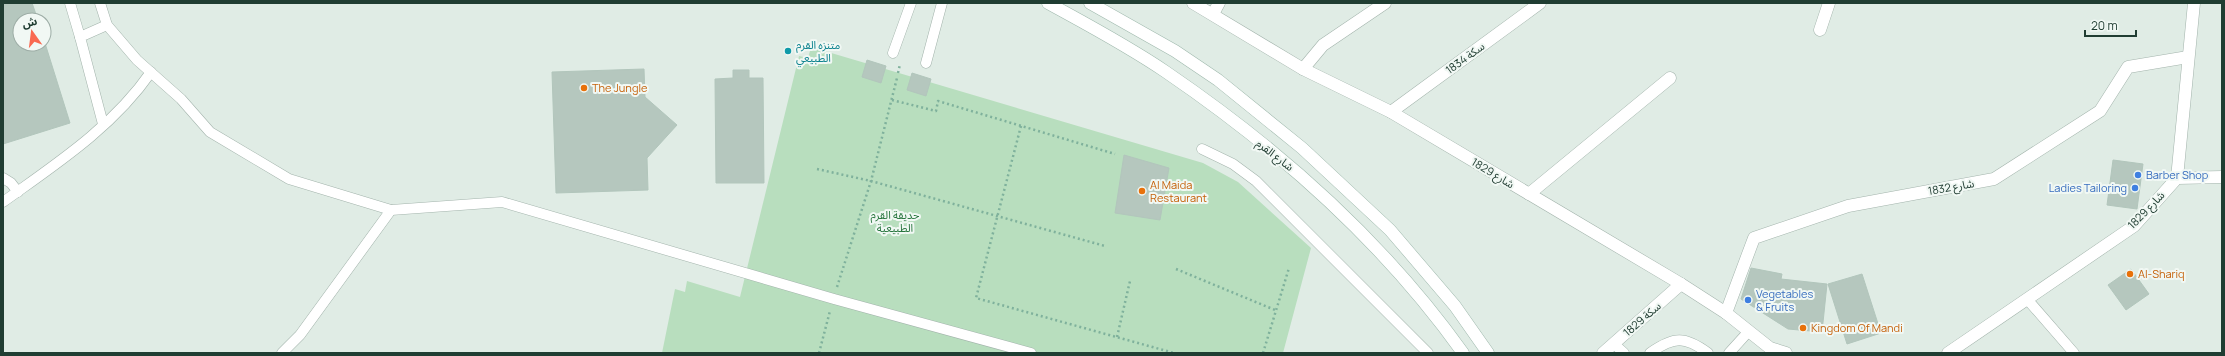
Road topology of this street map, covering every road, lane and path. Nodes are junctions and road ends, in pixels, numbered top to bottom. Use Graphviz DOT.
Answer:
graph roads {
  1 [pos="70,3"];
  2 [pos="100,3"];
  3 [pos="911,3"];
  4 [pos="942,3"];
  5 [pos="1048,3"];
  6 [pos="1090,3"];
  7 [pos="1193,3"];
  8 [pos="1385,3"];
  9 [pos="1540,3"];
  10 [pos="1830,3"];
  11 [pos="2194,3"];
  12 [pos="1216,8"];
  13 [pos="107,25"];
  14 [pos="1820,30"];
  15 [pos="80,38"];
  16 [pos="893,53"];
  17 [pos="2188,58"];
  18 [pos="926,63"];
  19 [pos="1304,70"];
  20 [pos="151,72"];
  21 [pos="897,78"];
  22 [pos="1670,78"];
  23 [pos="892,100"];
  24 [pos="1391,112"];
  25 [pos="103,124"];
  26 [pos="1021,126"];
  27 [pos="1202,149"];
  28 [pos="1115,154"];
  29 [pos="817,169"];
  30 [pos="2222,177"];
  31 [pos="3,178"];
  32 [pos="2177,178"];
  33 [pos="871,181"];
  34 [pos="18,192"];
  35 [pos="1529,194"];
  36 [pos="3,202"];
  37 [pos="391,210"];
  38 [pos="998,216"];
  39 [pos="1105,246"];
  40 [pos="1289,268"];
  41 [pos="1176,269"];
  42 [pos="1130,281"];
  43 [pos="1681,284"];
  44 [pos="834,299"];
  45 [pos="2026,299"];
  46 [pos="1275,310"];
  47 [pos="1726,313"];
  48 [pos="1749,331"];
  49 [pos="1117,338"];
  50 [pos="1614,344"];
  51 [pos="995,349"];
  52 [pos="1769,350"];
  53 [pos="282,353"];
  54 [pos="819,353"];
  55 [pos="1031,353"];
  56 [pos="1174,353"];
  57 [pos="1263,353"];
  58 [pos="1428,353"];
  59 [pos="1463,353"];
  60 [pos="1488,353"];
  61 [pos="1603,353"];
  62 [pos="1624,353"];
  63 [pos="1650,353"];
  64 [pos="1708,353"];
  65 [pos="1729,353"];
  66 [pos="1786,353"];
  67 [pos="1948,353"];
  68 [pos="2074,353"];
  1 -- 15 [label="lane"];
  2 -- 13 [label="lane"];
  3 -- 16 [label="lane"];
  4 -- 18 [label="lane"];
  5 -- 59 [label="street, شارع القرم"];
  6 -- 60 [label="street, شارع القرم"];
  7 -- 12 [label="street, 1829 شارع"];
  8 -- 19 [label="street"];
  9 -- 24 [label="street, سكة 1834"];
  10 -- 14 [label="street"];
  11 -- 17 [label="street"];
  12 -- 19 [label="street, 1829 شارع"];
  13 -- 15 [label="lane"];
  13 -- 20 [label="lane"];
  15 -- 25 [label="lane"];
  17 -- 32 [label="street"];
  17 -- 47 [label="street, 1832 شارع"];
  19 -- 24 [label="street, 1829 شارع"];
  20 -- 25 [label="lane"];
  20 -- 37 [label="lane"];
  21 -- 23 [label="path"];
  22 -- 35 [label="street"];
  23 -- 26 [label="path"];
  23 -- 33 [label="path"];
  24 -- 35 [label="street, 1829 شارع"];
  25 -- 34 [label="lane"];
  26 -- 28 [label="path"];
  26 -- 38 [label="path"];
  27 -- 58 [label="lane"];
  29 -- 33 [label="path"];
  30 -- 32 [label="street"];
  31 -- 34 [label="lane"];
  32 -- 45 [label="street, 1829 شارع"];
  33 -- 38 [label="path"];
  33 -- 44 [label="path"];
  34 -- 36 [label="lane"];
  35 -- 43 [label="street, 1829 شارع"];
  37 -- 44 [label="lane"];
  37 -- 53 [label="lane"];
  38 -- 39 [label="path"];
  38 -- 49 [label="path"];
  40 -- 46 [label="path"];
  41 -- 46 [label="path"];
  42 -- 49 [label="path"];
  43 -- 47 [label="street, 1829 شارع"];
  43 -- 50 [label="street, سكة 1829"];
  44 -- 51 [label="lane"];
  44 -- 54 [label="path"];
  45 -- 67 [label="street, 1829 شارع"];
  45 -- 68 [label="lane"];
  46 -- 57 [label="path"];
  47 -- 48 [label="street, 1829 شارع"];
  48 -- 52 [label="street, 1829 شارع"];
  48 -- 65 [label="lane"];
  49 -- 56 [label="path"];
  50 -- 61 [label="street, سكة 1829"];
  50 -- 62 [label="lane"];
  51 -- 55 [label="lane"];
  52 -- 66 [label="street, 1829 شارع"];
  63 -- 64 [label="lane"];
}
